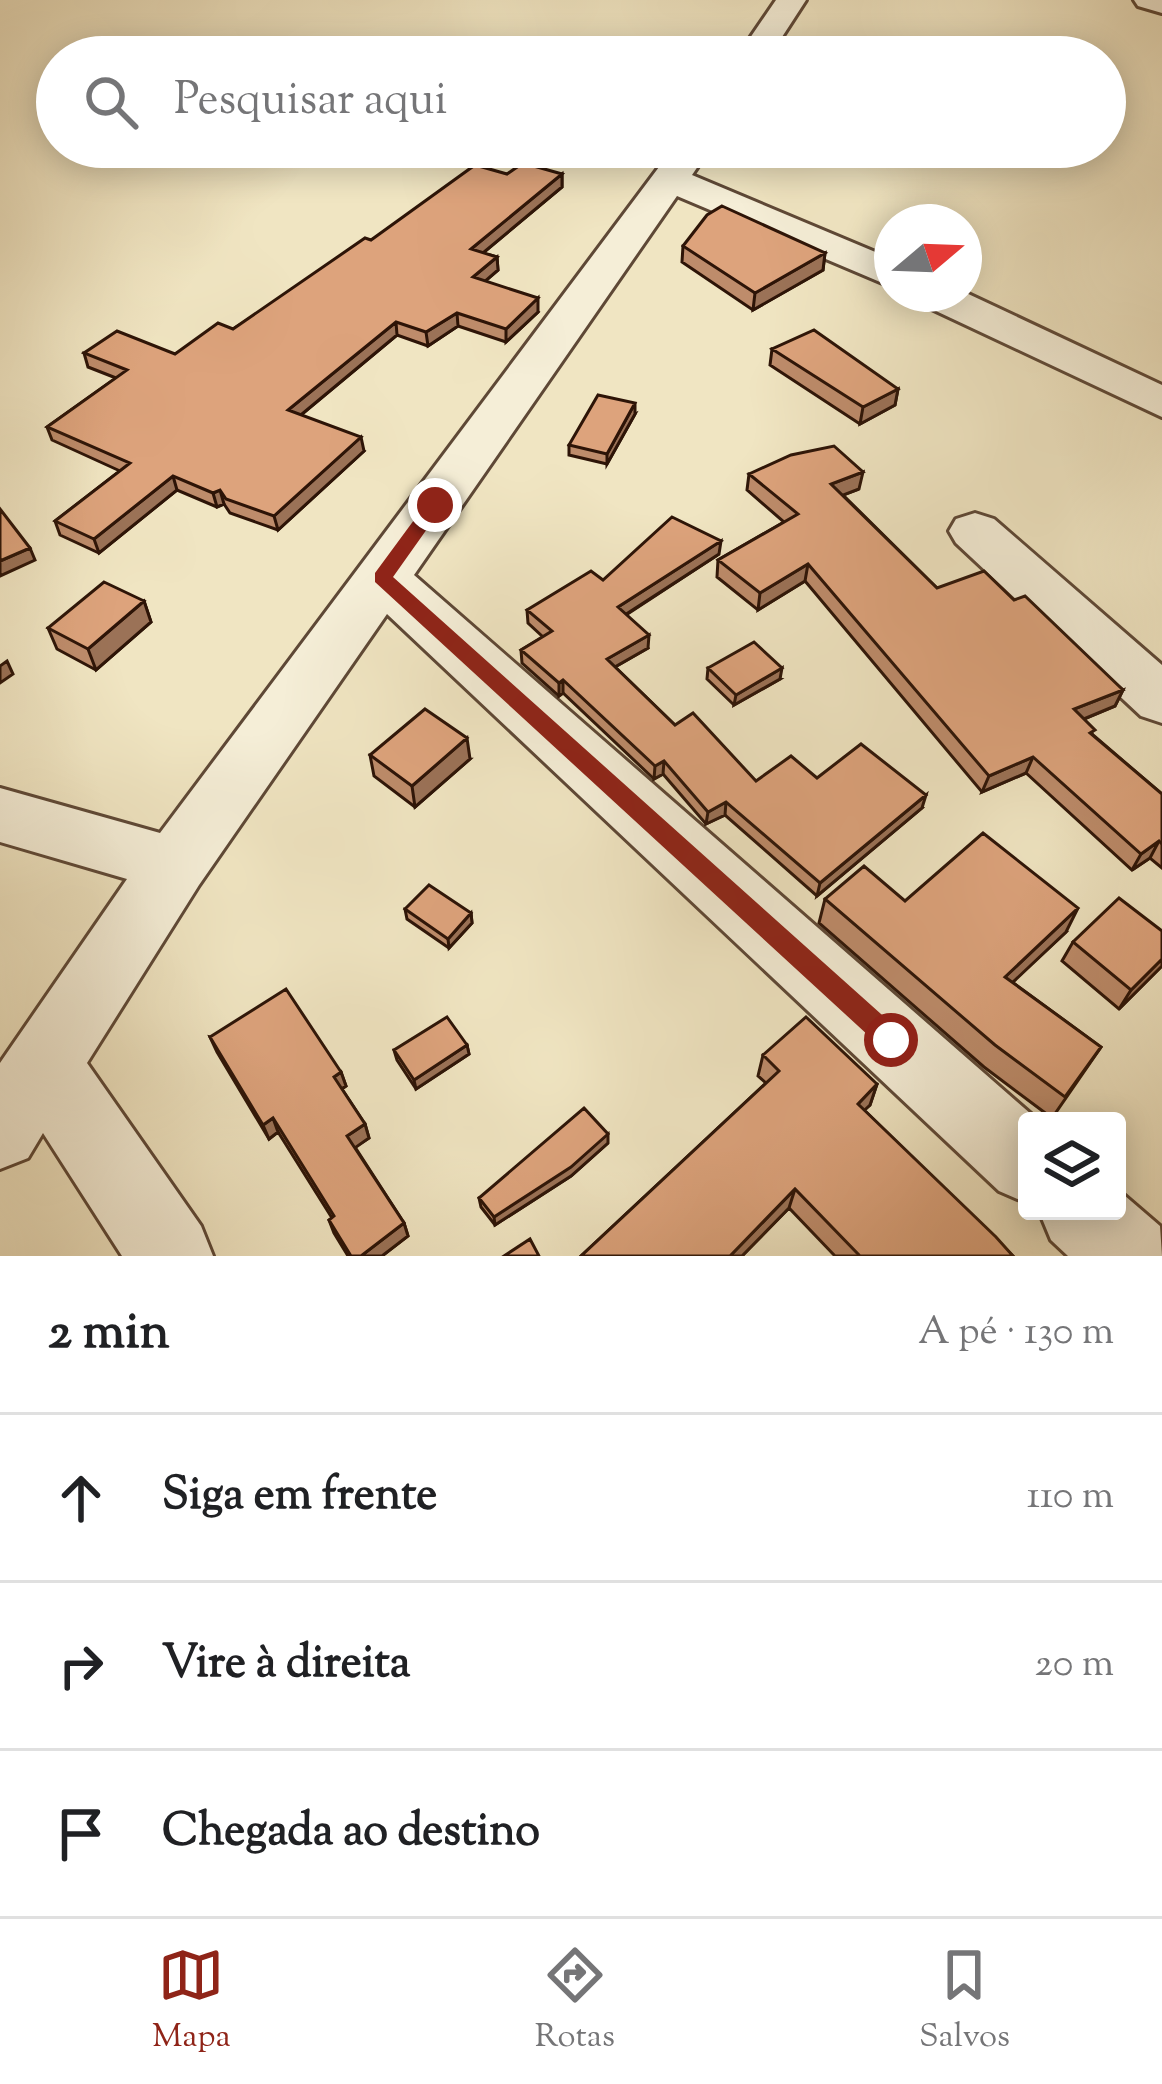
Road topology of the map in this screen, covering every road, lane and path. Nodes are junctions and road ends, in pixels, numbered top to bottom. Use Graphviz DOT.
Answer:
graph roads {
  1 [pos="791,0"];
  2 [pos="1149,0"];
  3 [pos="1162,4"];
  4 [pos="767,36"];
  5 [pos="678,168"];
  6 [pos="691,168"];
  7 [pos="874,264"];
  8 [pos="972,312"];
  9 [pos="1162,403"];
  10 [pos="975,531"];
  11 [pos="382,578"];
  12 [pos="1162,700"];
  13 [pos="0,815"];
  14 [pos="175,865"];
  15 [pos="44,1066"];
  16 [pos="0,1130"];
  17 [pos="1018,1155"];
  18 [pos="1090,1220"];
  19 [pos="171,1256"];
  20 [pos="1130,1256"];
  1 -- 4 [label="street"];
  2 -- 3 [label="street"];
  5 -- 11 [label="street"];
  6 -- 7 [label="street"];
  8 -- 9 [label="street"];
  10 -- 12 [label="street"];
  11 -- 14 [label="street"];
  11 -- 17 [label="street"];
  13 -- 14 [label="street"];
  14 -- 15 [label="street"];
  15 -- 16 [label="street"];
  15 -- 19 [label="street"];
  18 -- 20 [label="street"];
}
